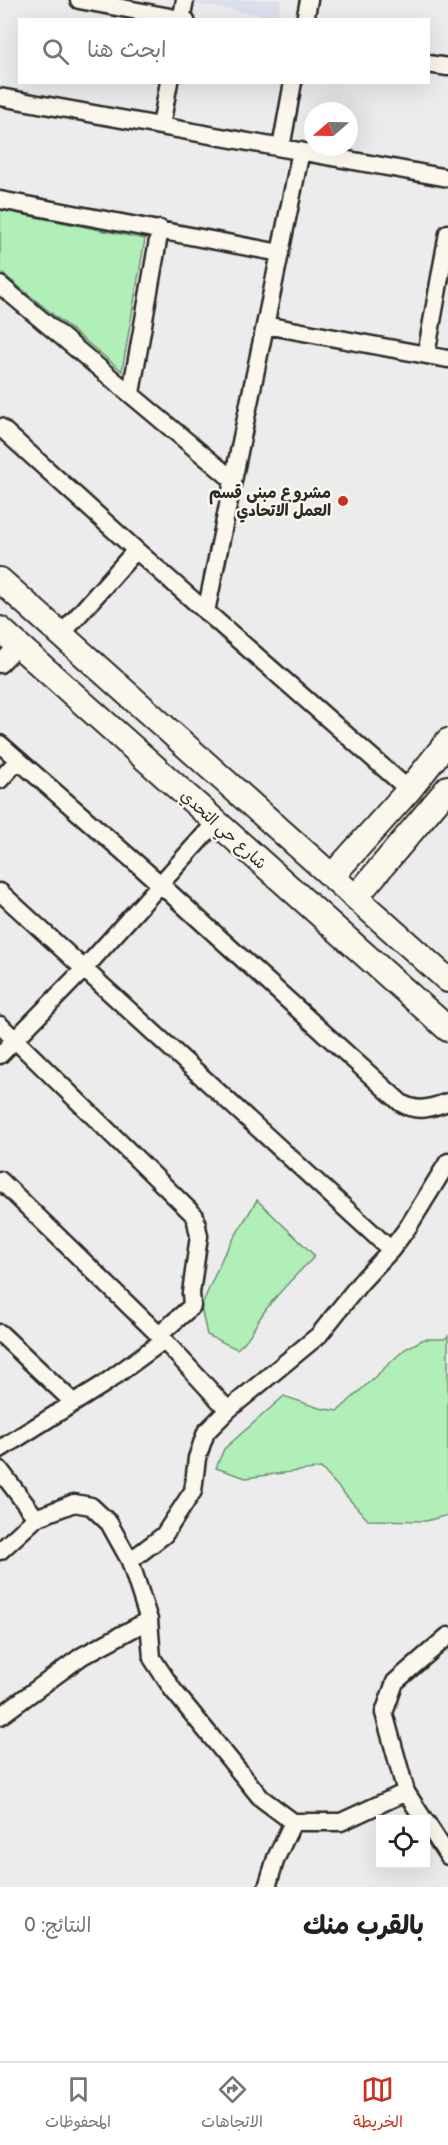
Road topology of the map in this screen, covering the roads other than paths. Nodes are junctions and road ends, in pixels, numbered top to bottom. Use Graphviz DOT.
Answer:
graph roads {
  1 [pos="79,0"];
  2 [pos="185,0"];
  3 [pos="309,0"];
  4 [pos="178,18"];
  5 [pos="183,18"];
  6 [pos="305,18"];
  7 [pos="430,64"];
  8 [pos="448,68"];
  9 [pos="169,84"];
  10 [pos="293,84"];
  11 [pos="0,97"];
  12 [pos="161,126"];
  13 [pos="281,148"];
  14 [pos="301,151"];
  15 [pos="448,178"];
  16 [pos="0,200"];
  17 [pos="159,229"];
  18 [pos="448,233"];
  19 [pos="280,253"];
  20 [pos="0,285"];
  21 [pos="265,325"];
  22 [pos="426,355"];
  23 [pos="448,359"];
  24 [pos="131,393"];
  25 [pos="0,427"];
  26 [pos="233,480"];
  27 [pos="136,550"];
  28 [pos="0,580"];
  29 [pos="206,612"];
  30 [pos="61,635"];
  31 [pos="9,637"];
  32 [pos="0,664"];
  33 [pos="448,741"];
  34 [pos="0,744"];
  35 [pos="18,760"];
  36 [pos="0,780"];
  37 [pos="448,788"];
  38 [pos="409,790"];
  39 [pos="216,822"];
  40 [pos="376,827"];
  41 [pos="400,847"];
  42 [pos="332,876"];
  43 [pos="159,883"];
  44 [pos="0,892"];
  45 [pos="356,897"];
  46 [pos="420,955"];
  47 [pos="84,969"];
  48 [pos="448,980"];
  49 [pos="395,981"];
  50 [pos="448,999"];
  51 [pos="0,1025"];
  52 [pos="447,1028"];
  53 [pos="15,1038"];
  54 [pos="0,1055"];
  55 [pos="448,1102"];
  56 [pos="448,1162"];
  57 [pos="0,1180"];
  58 [pos="391,1250"];
  59 [pos="0,1332"];
  60 [pos="162,1337"];
  61 [pos="74,1403"];
  62 [pos="228,1410"];
  63 [pos="0,1449"];
  64 [pos="0,1470"];
  65 [pos="36,1518"];
  66 [pos="0,1551"];
  67 [pos="130,1561"];
  68 [pos="149,1620"];
  69 [pos="448,1636"];
  70 [pos="0,1716"];
  71 [pos="406,1792"];
  72 [pos="421,1815"];
  73 [pos="293,1822"];
  74 [pos="430,1829"];
  75 [pos="448,1856"];
  76 [pos="267,1887"];
  1 -- 4 [label="street"];
  2 -- 5 [label="street"];
  3 -- 6 [label="street"];
  7 -- 8 [label="street"];
  9 -- 12 [label="street"];
  10 -- 13 [label="street"];
  11 -- 12 [label="street"];
  12 -- 13 [label="street"];
  13 -- 14 [label="street"];
  14 -- 15 [label="street"];
  14 -- 19 [label="street"];
  16 -- 17 [label="street"];
  17 -- 19 [label="street"];
  17 -- 24 [label="street"];
  18 -- 22 [label="street"];
  19 -- 21 [label="street"];
  20 -- 24 [label="street"];
  21 -- 22 [label="street"];
  21 -- 26 [label="street"];
  22 -- 23 [label="street"];
  24 -- 26 [label="street"];
  25 -- 27 [label="street"];
  26 -- 29 [label="street"];
  27 -- 29 [label="street"];
  27 -- 30 [label="street"];
  28 -- 30 [label="main road"];
  29 -- 38 [label="street"];
  30 -- 42 [label="main road"];
  31 -- 32 [label="street"];
  31 -- 39 [label="main road, شارع حي التحدي"];
  33 -- 38 [label="main road"];
  34 -- 35 [label="street"];
  35 -- 36 [label="street"];
  35 -- 43 [label="street"];
  37 -- 41 [label="main road"];
  38 -- 40 [label="main road"];
  39 -- 43 [label="street"];
  39 -- 49 [label="main road, شارع حي التحدي"];
  40 -- 41 [label="main road"];
  40 -- 42 [label="main road"];
  41 -- 45 [label="main road"];
  42 -- 45 [label="main road"];
  43 -- 47 [label="street"];
  43 -- 55 [label="street"];
  44 -- 47 [label="street"];
  45 -- 46 [label="main road"];
  46 -- 48 [label="main road"];
  46 -- 49 [label="main road"];
  47 -- 53 [label="street"];
  47 -- 58 [label="street"];
  49 -- 52 [label="main road, شارع حي التحدي"];
  50 -- 52 [label="main road"];
  51 -- 53 [label="street"];
  53 -- 54 [label="street"];
  53 -- 60 [label="street"];
  56 -- 58 [label="street"];
  57 -- 60 [label="street"];
  58 -- 62 [label="street"];
  59 -- 61 [label="street"];
  60 -- 61 [label="street"];
  60 -- 62 [label="street"];
  61 -- 63 [label="street"];
  62 -- 67 [label="street"];
  64 -- 65 [label="street"];
  65 -- 66 [label="street"];
  65 -- 67 [label="street"];
  67 -- 68 [label="street"];
  68 -- 70 [label="street"];
  68 -- 73 [label="street"];
  69 -- 71 [label="street"];
  71 -- 72 [label="street"];
  71 -- 73 [label="street"];
  73 -- 76 [label="street"];
  74 -- 75 [label="street"];
}
